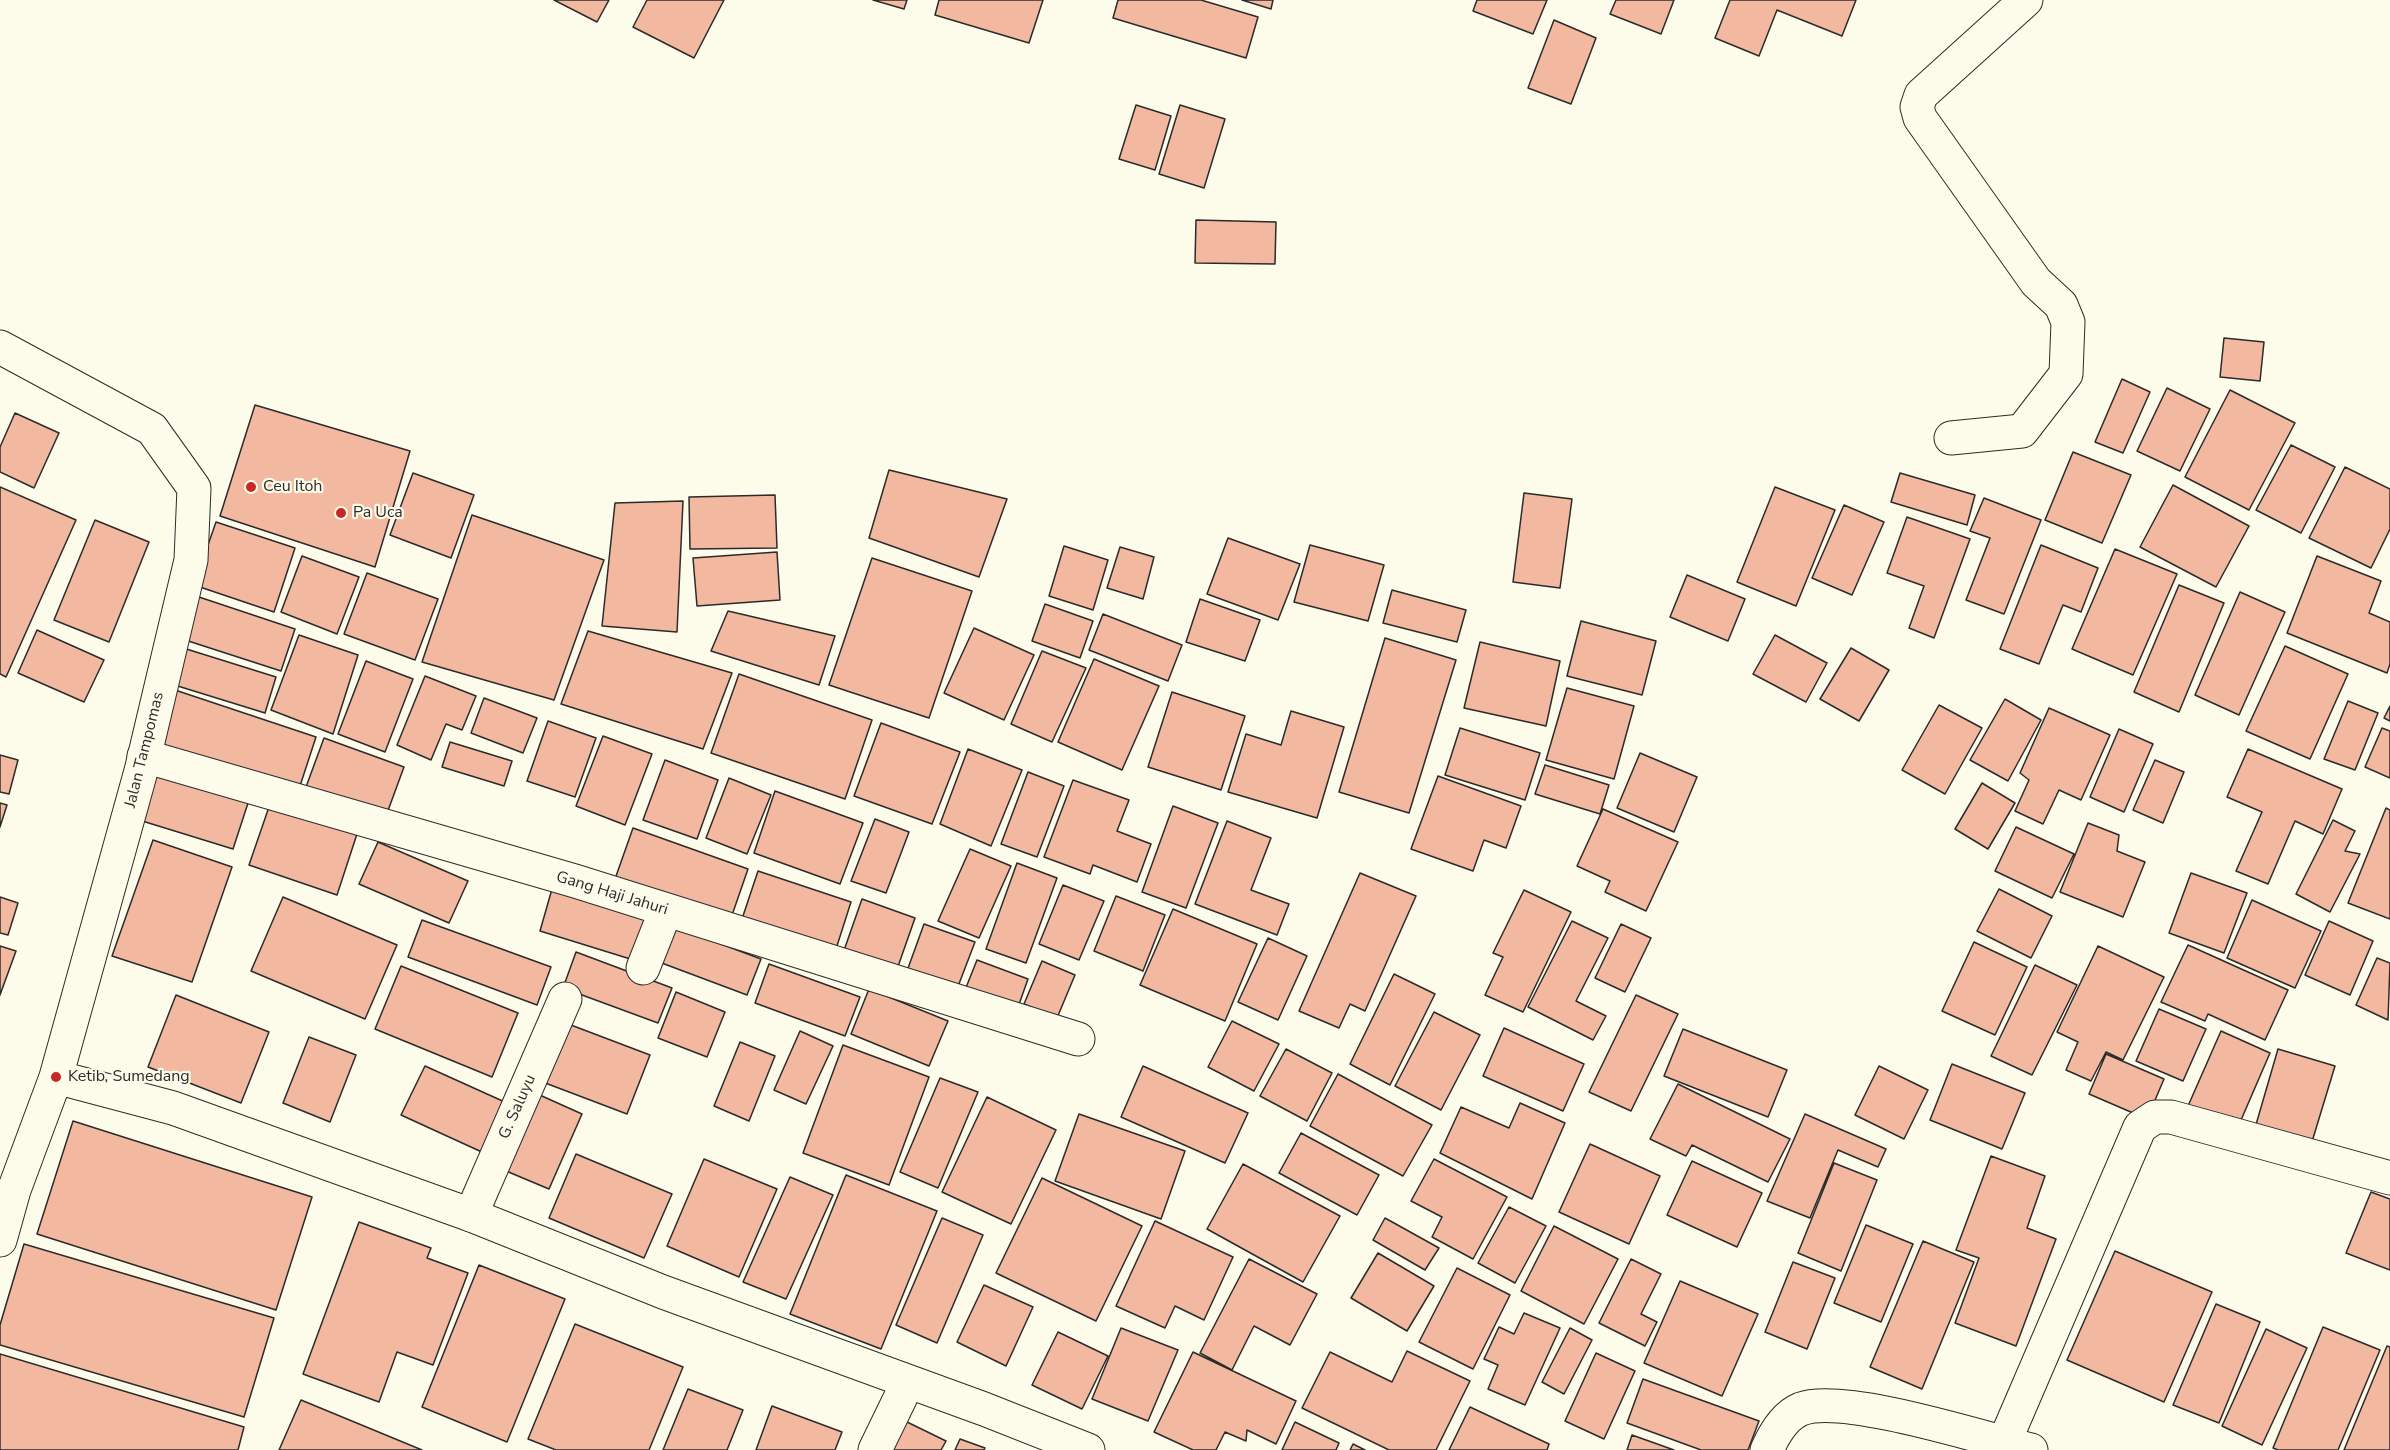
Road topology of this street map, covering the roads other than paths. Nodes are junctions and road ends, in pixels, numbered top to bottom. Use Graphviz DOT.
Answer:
graph roads {
  1 [pos="2026,0"];
  2 [pos="0,347"];
  3 [pos="1951,438"];
  4 [pos="144,756"];
  5 [pos="666,910"];
  6 [pos="643,968"];
  7 [pos="565,999"];
  8 [pos="1078,1038"];
  9 [pos="56,1077"];
  10 [pos="2390,1178"];
  11 [pos="471,1215"];
  12 [pos="0,1240"];
  13 [pos="908,1382"];
  14 [pos="2017,1447"];
  15 [pos="875,1450"];
  16 [pos="1088,1450"];
  17 [pos="1767,1450"];
  1 -- 3 [label="street"];
  2 -- 4 [label="street, Jalan Tampomas"];
  4 -- 5 [label="street, Gang Haji Jahuri"];
  4 -- 9 [label="street, Jalan Tampomas"];
  5 -- 6 [label="street"];
  5 -- 8 [label="street, Gang Haji Jahuri"];
  7 -- 11 [label="street, G. Saluyu"];
  9 -- 11 [label="street"];
  9 -- 12 [label="street, Jalan Tampomas"];
  10 -- 14 [label="street"];
  11 -- 13 [label="street"];
  13 -- 15 [label="street"];
  13 -- 16 [label="street"];
  14 -- 17 [label="street"];
}
